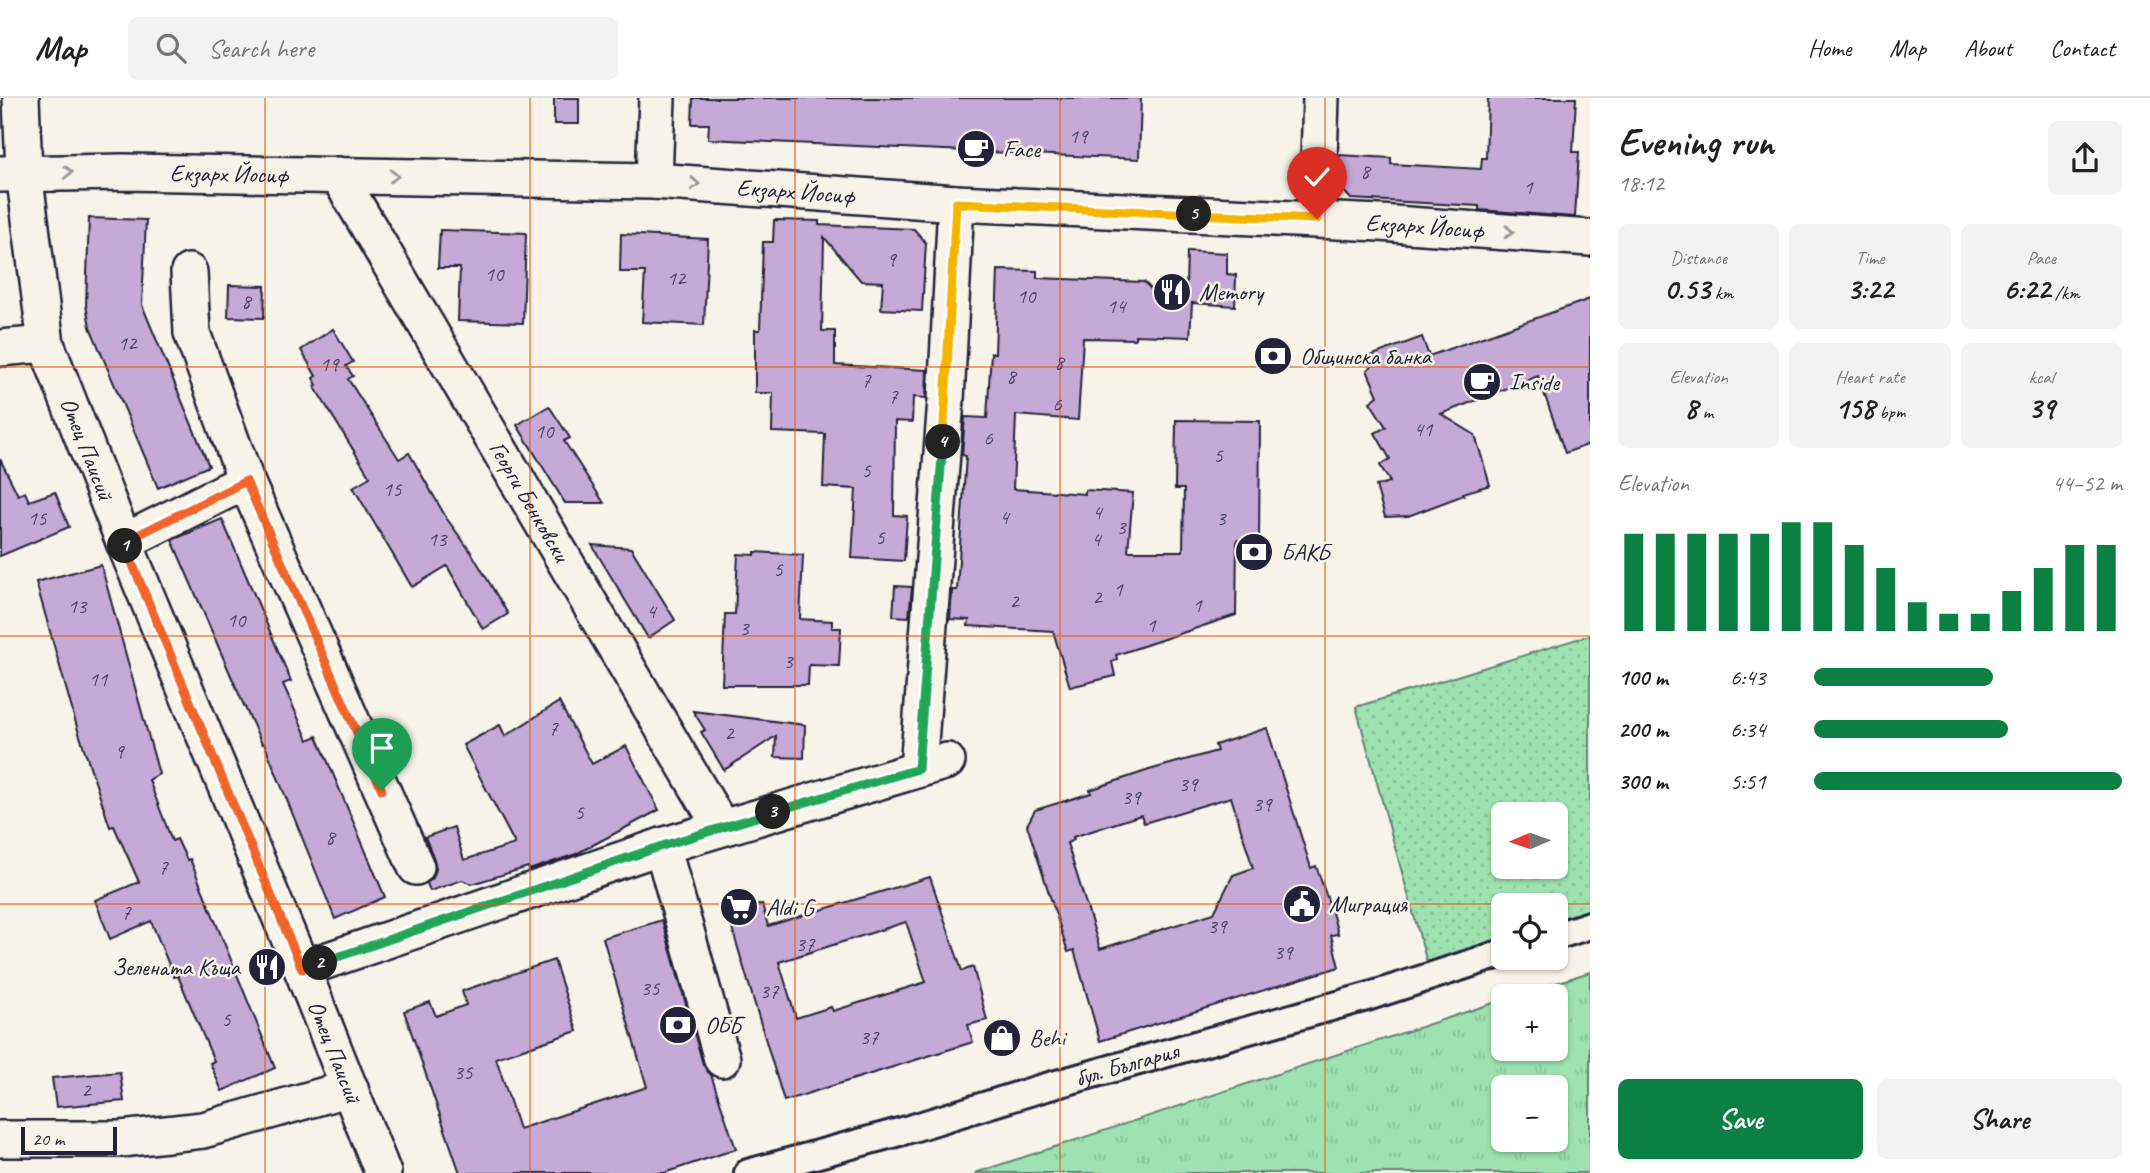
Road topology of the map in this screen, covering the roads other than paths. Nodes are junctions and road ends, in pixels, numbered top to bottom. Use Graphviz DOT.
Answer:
graph roads {
  1 [pos="21,98"];
  2 [pos="657,98"];
  3 [pos="1321,98"];
  4 [pos="12,173"];
  5 [pos="338,175"];
  6 [pos="654,181"];
  7 [pos="956,203"];
  8 [pos="1317,219"];
  9 [pos="1590,238"];
  10 [pos="189,272"];
  11 [pos="46,344"];
  12 [pos="0,348"];
  13 [pos="246,481"];
  14 [pos="124,542"];
  15 [pos="721,827"];
  16 [pos="662,846"];
  17 [pos="416,867"];
  18 [pos="1590,925"];
  19 [pos="1568,932"];
  20 [pos="1491,957"];
  21 [pos="302,969"];
  22 [pos="722,1059"];
  23 [pos="350,1088"];
  24 [pos="0,1139"];
  25 [pos="383,1173"];
  26 [pos="748,1173"];
  1 -- 4 [label="street, Отец Паисий"];
  2 -- 6 [label="street"];
  3 -- 8 [label="street"];
  4 -- 5 [label="street, Екзарх Йосиф, one-way"];
  4 -- 11 [label="street, Отец Паисий"];
  5 -- 6 [label="street, Екзарх Йосиф, one-way"];
  5 -- 15 [label="street, Георги Бенковски"];
  6 -- 7 [label="street, Екзарх Йосиф, one-way"];
  7 -- 8 [label="street, Екзарх Йосиф"];
  7 -- 15 [label="street"];
  8 -- 9 [label="street, Екзарх Йосиф, one-way"];
  10 -- 13 [label="street"];
  11 -- 12 [label="street"];
  11 -- 14 [label="street, Отец Паисий"];
  13 -- 14 [label="street"];
  13 -- 17 [label="street"];
  14 -- 21 [label="street, Отец Паисий"];
  15 -- 16 [label="street"];
  16 -- 21 [label="street"];
  16 -- 22 [label="street"];
  18 -- 19 [label="street"];
  20 -- 26 [label="street, бул. България"];
  21 -- 23 [label="street, Отец Паисий"];
  23 -- 24 [label="street"];
  23 -- 25 [label="street, Отец Паисий"];
}
